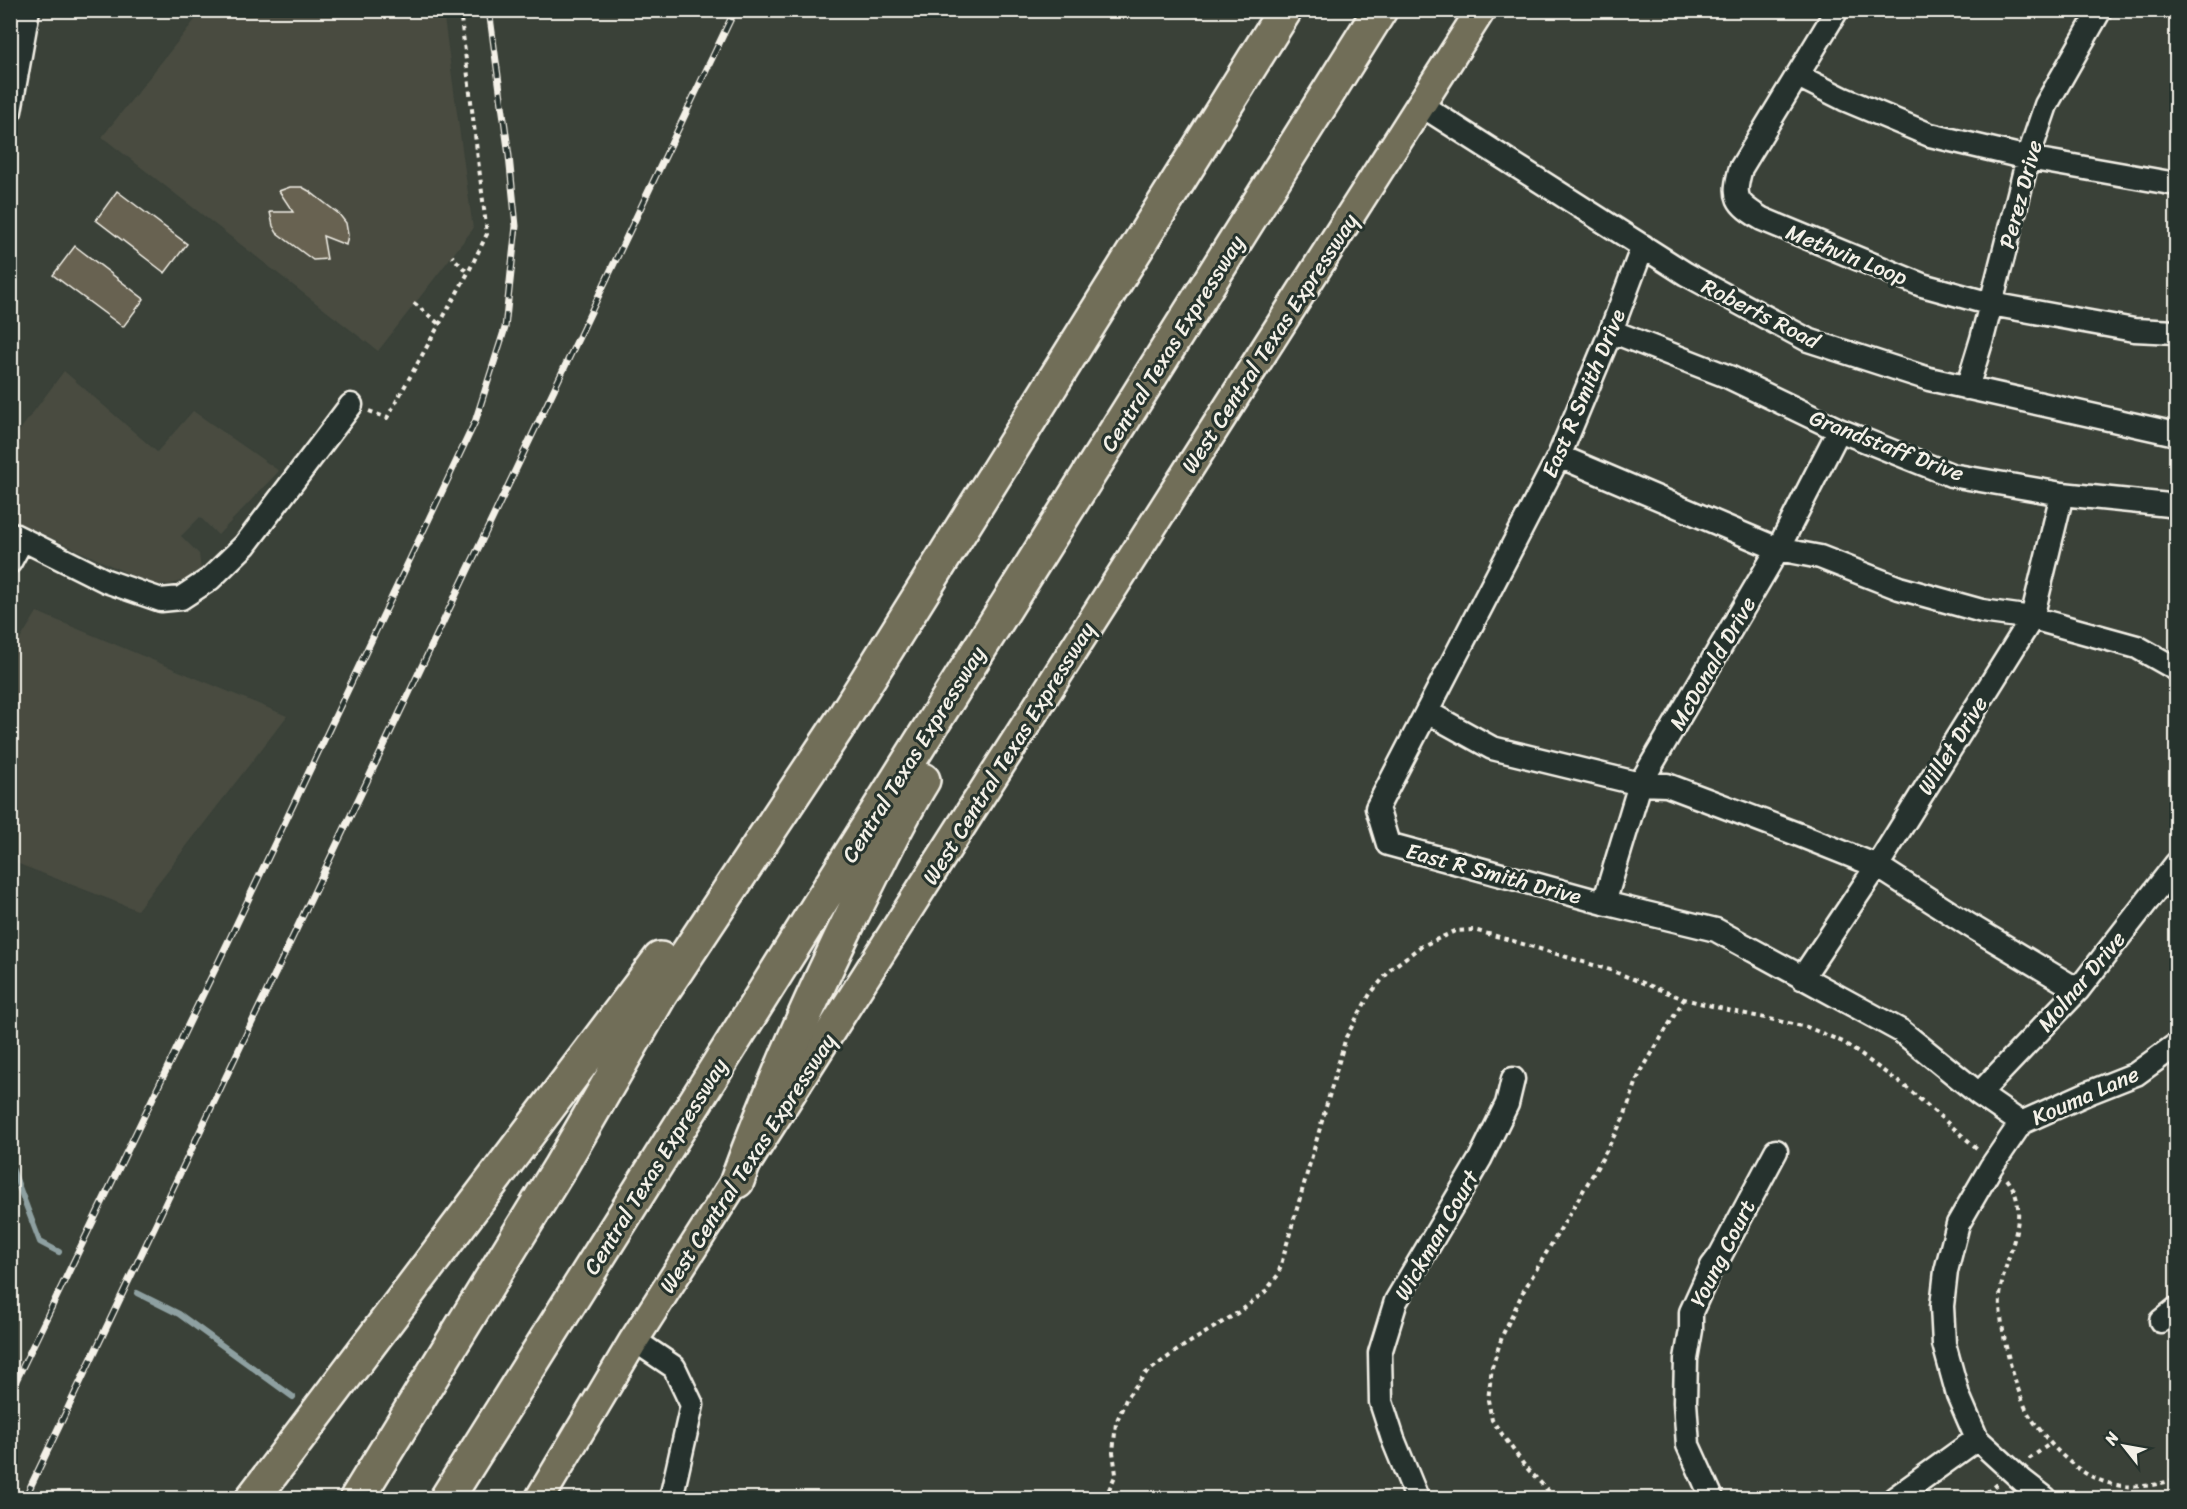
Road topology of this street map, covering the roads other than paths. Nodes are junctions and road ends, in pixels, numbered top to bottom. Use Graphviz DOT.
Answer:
graph roads {
  1 [pos="28,10"];
  2 [pos="1285,10"];
  3 [pos="1380,10"];
  4 [pos="1481,10"];
  5 [pos="1837,10"];
  6 [pos="2100,10"];
  7 [pos="1798,76"];
  8 [pos="1421,105"];
  9 [pos="10,111"];
  10 [pos="2028,158"];
  11 [pos="2176,184"];
  12 [pos="1643,246"];
  13 [pos="1991,304"];
  14 [pos="1611,331"];
  15 [pos="2176,332"];
  16 [pos="1968,387"];
  17 [pos="351,405"];
  18 [pos="1839,430"];
  19 [pos="2176,434"];
  20 [pos="1559,456"];
  21 [pos="1086,479"];
  22 [pos="2062,494"];
  23 [pos="2176,507"];
  24 [pos="16,537"];
  25 [pos="1778,549"];
  26 [pos="10,562"];
  27 [pos="2032,618"];
  28 [pos="2176,669"];
  29 [pos="1427,712"];
  30 [pos="843,719"];
  31 [pos="1640,784"];
  32 [pos="2176,864"];
  33 [pos="1877,866"];
  34 [pos="1604,903"];
  35 [pos="1802,978"];
  36 [pos="2078,990"];
  37 [pos="2176,1044"];
  38 [pos="1513,1079"];
  39 [pos="1979,1094"];
  40 [pos="2021,1123"];
  41 [pos="1776,1151"];
  42 [pos="737,1181"];
  43 [pos="634,1340"];
  44 [pos="1977,1439"];
  45 [pos="253,1498"];
  46 [pos="357,1498"];
  47 [pos="447,1498"];
  48 [pos="540,1498"];
  49 [pos="671,1498"];
  50 [pos="1417,1498"];
  51 [pos="1712,1498"];
  52 [pos="1895,1498"];
  53 [pos="2045,1498"];
  1 -- 9 [label="street"];
  2 -- 30 [label="highway"];
  3 -- 21 [label="highway, Central Texas Expressway"];
  4 -- 8 [label="main road, West Central Texas Expressway"];
  5 -- 7 [label="street, Methvin Loop"];
  6 -- 10 [label="street, Perez Drive"];
  7 -- 10 [label="street"];
  7 -- 13 [label="street, Methvin Loop"];
  8 -- 12 [label="street, Roberts Road"];
  8 -- 42 [label="main road, West Central Texas Expressway"];
  10 -- 11 [label="street"];
  10 -- 13 [label="street, Perez Drive"];
  12 -- 14 [label="street, East R Smith Drive"];
  12 -- 16 [label="street, Roberts Road"];
  13 -- 15 [label="street, Methvin Loop"];
  13 -- 16 [label="street, Perez Drive"];
  14 -- 18 [label="street, Grandstaff Drive"];
  14 -- 20 [label="street, East R Smith Drive"];
  16 -- 19 [label="street, Roberts Road"];
  17 -- 24 [label="street"];
  18 -- 22 [label="street, Grandstaff Drive"];
  18 -- 25 [label="street, McDonald Drive"];
  20 -- 25 [label="street"];
  20 -- 29 [label="street, East R Smith Drive"];
  21 -- 42 [label="highway"];
  21 -- 47 [label="highway, Central Texas Expressway"];
  22 -- 23 [label="street, Grandstaff Drive"];
  22 -- 27 [label="street, Willet Drive"];
  24 -- 26 [label="street"];
  25 -- 27 [label="street"];
  25 -- 31 [label="street, McDonald Drive"];
  27 -- 28 [label="street"];
  27 -- 33 [label="street, Willet Drive"];
  29 -- 31 [label="street"];
  29 -- 34 [label="street, East R Smith Drive"];
  30 -- 45 [label="highway"];
  30 -- 46 [label="highway"];
  31 -- 33 [label="street"];
  31 -- 34 [label="street, McDonald Drive"];
  32 -- 36 [label="street, Molnar Drive"];
  33 -- 35 [label="street, Willet Drive"];
  33 -- 36 [label="street"];
  34 -- 35 [label="street, East R Smith Drive"];
  35 -- 39 [label="street, East R Smith Drive"];
  36 -- 39 [label="street, Molnar Drive"];
  37 -- 40 [label="street, Kouma Lane"];
  38 -- 50 [label="street, Wickman Court"];
  39 -- 40 [label="street, East R Smith Drive"];
  40 -- 44 [label="street, Kouma Lane"];
  41 -- 51 [label="street, Young Court"];
  42 -- 43 [label="main road, West Central Texas Expressway"];
  43 -- 48 [label="main road, West Central Texas Expressway"];
  43 -- 49 [label="street"];
  44 -- 52 [label="street"];
  44 -- 53 [label="street, Kouma Lane"];
}
